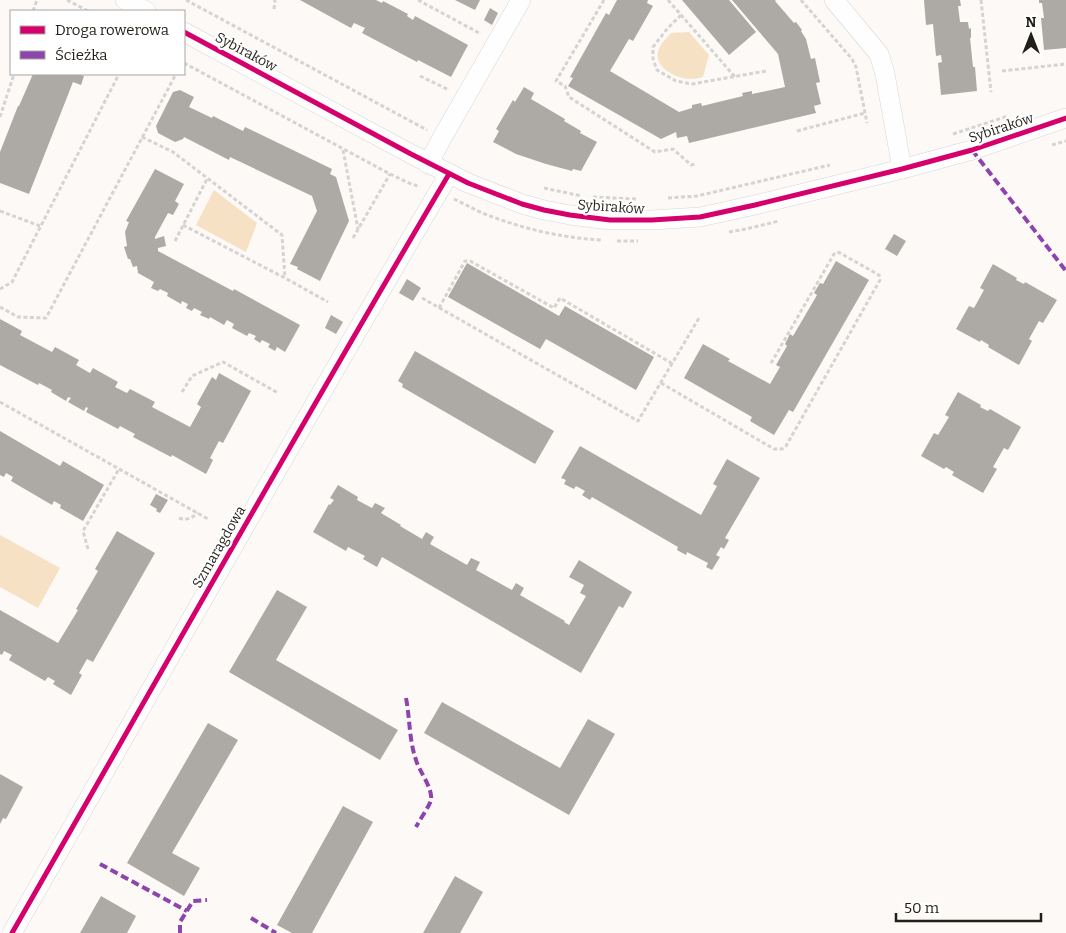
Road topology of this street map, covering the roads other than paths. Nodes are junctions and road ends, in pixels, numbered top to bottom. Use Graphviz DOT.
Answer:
graph roads {
  1 [pos="125,0"];
  2 [pos="520,0"];
  3 [pos="834,0"];
  4 [pos="144,10"];
  5 [pos="185,33"];
  6 [pos="1066,118"];
  7 [pos="428,164"];
  8 [pos="902,169"];
  9 [pos="449,174"];
  10 [pos="12,933"];
  1 -- 4 [label="street"];
  2 -- 7 [label="street"];
  3 -- 8 [label="street"];
  5 -- 7 [label="street, Sybiraków"];
  6 -- 8 [label="street, Sybiraków"];
  7 -- 9 [label="street, Sybiraków"];
  8 -- 9 [label="street, Sybiraków"];
  9 -- 10 [label="street, Szmaragdowa"];
}
